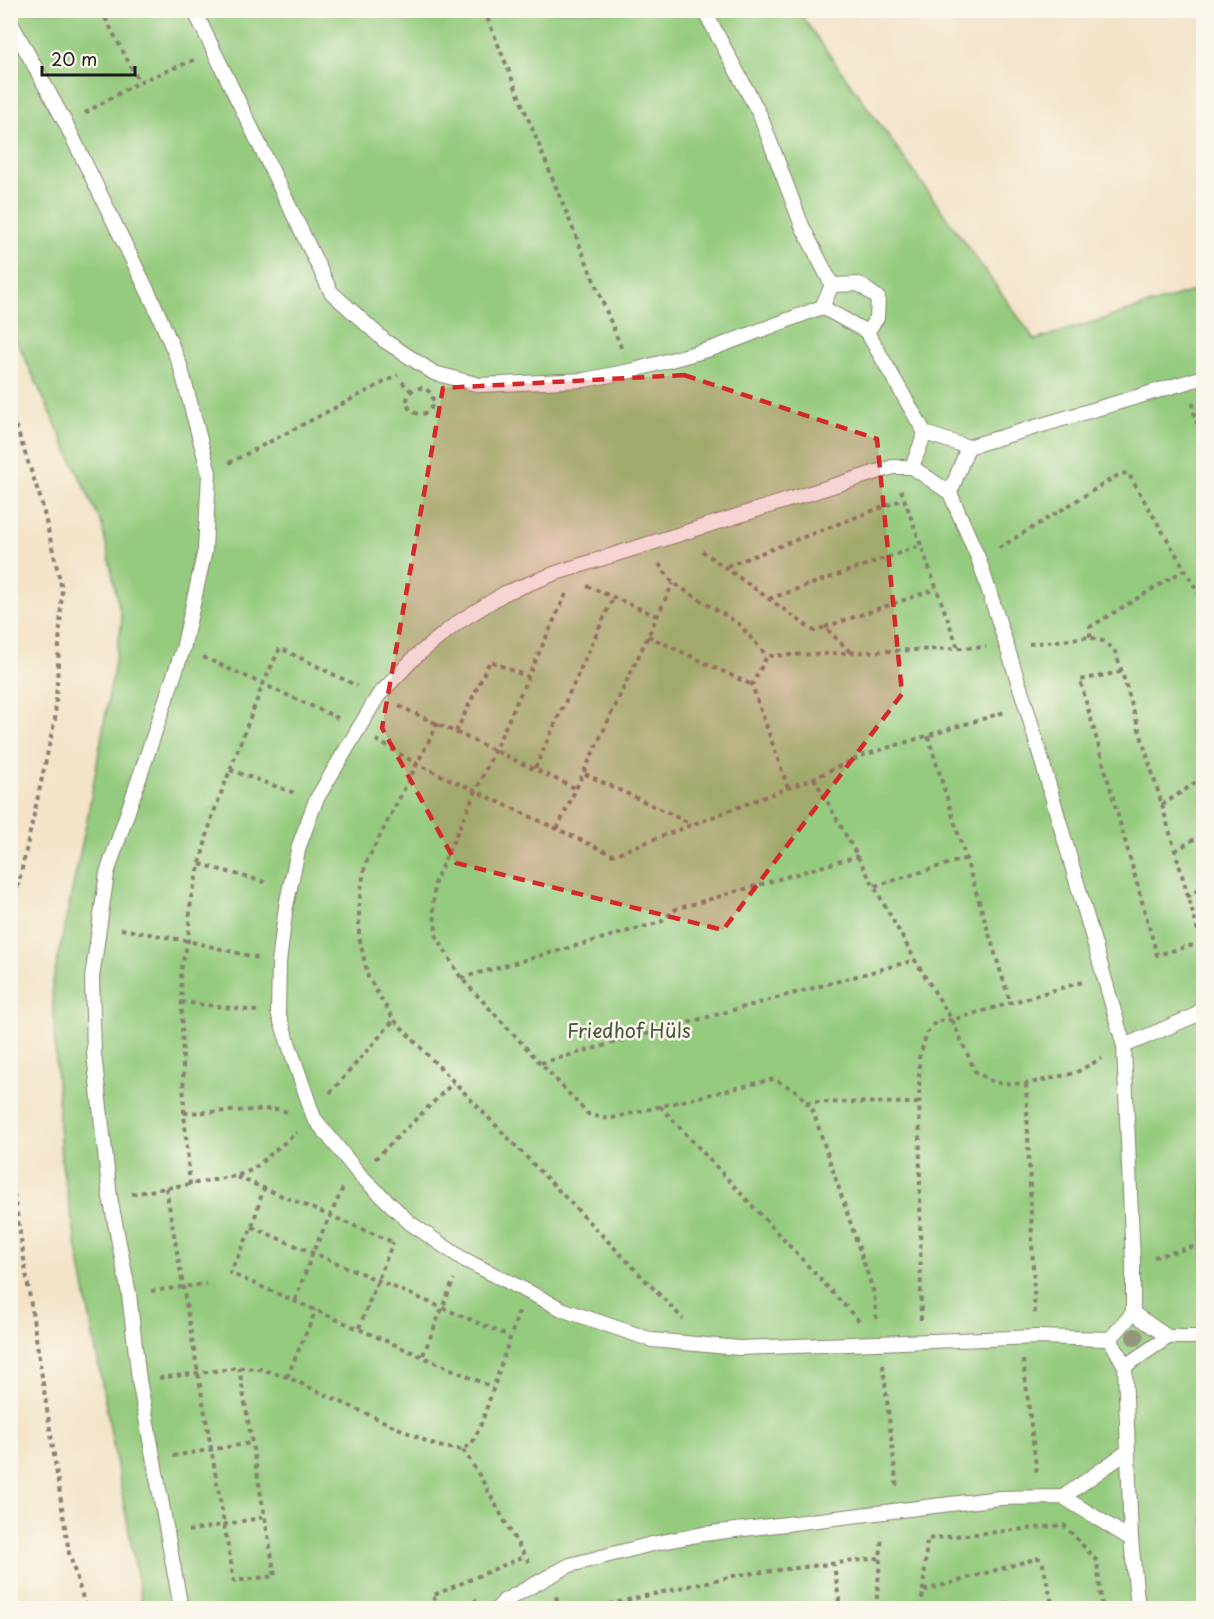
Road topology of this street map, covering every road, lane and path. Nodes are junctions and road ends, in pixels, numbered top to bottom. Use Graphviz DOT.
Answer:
graph roads {
  1 [pos="101,10"];
  2 [pos="194,10"];
  3 [pos="484,10"];
  4 [pos="704,10"];
  5 [pos="10,21"];
  6 [pos="215,52"];
  7 [pos="139,82"];
  8 [pos="66,124"];
  9 [pos="832,285"];
  10 [pos="822,307"];
  11 [pos="867,332"];
  12 [pos="420,364"];
  13 [pos="631,371"];
  14 [pos="396,376"];
  15 [pos="1200,378"];
  16 [pos="412,392"];
  17 [pos="10,409"];
  18 [pos="925,433"];
  19 [pos="1203,433"];
  20 [pos="968,447"];
  21 [pos="893,467"];
  22 [pos="912,467"];
  23 [pos="209,473"];
  24 [pos="950,493"];
  25 [pos="904,499"];
  26 [pos="679,537"];
  27 [pos="646,546"];
  28 [pos="919,546"];
  29 [pos="979,560"];
  30 [pos="726,567"];
  31 [pos="1184,570"];
  32 [pos="556,573"];
  33 [pos="572,579"];
  34 [pos="673,583"];
  35 [pos="936,589"];
  36 [pos="613,598"];
  37 [pos="768,599"];
  38 [pos="1203,602"];
  39 [pos="657,616"];
  40 [pos="825,627"];
  41 [pos="648,636"];
  42 [pos="1090,637"];
  43 [pos="1008,646"];
  44 [pos="958,648"];
  45 [pos="183,649"];
  46 [pos="850,652"];
  47 [pos="767,656"];
  48 [pos="1121,672"];
  49 [pos="528,677"];
  50 [pos="263,684"];
  51 [pos="752,685"];
  52 [pos="378,696"];
  53 [pos="1026,706"];
  54 [pos="438,723"];
  55 [pos="359,727"];
  56 [pos="456,732"];
  57 [pos="928,736"];
  58 [pos="495,750"];
  59 [pos="417,764"];
  60 [pos="535,768"];
  61 [pos="230,770"];
  62 [pos="585,774"];
  63 [pos="1203,777"];
  64 [pos="814,778"];
  65 [pos="575,788"];
  66 [pos="788,788"];
  67 [pos="475,790"];
  68 [pos="316,800"];
  69 [pos="1162,804"];
  70 [pos="692,824"];
  71 [pos="557,830"];
  72 [pos="1203,833"];
  73 [pos="1175,851"];
  74 [pos="858,856"];
  75 [pos="964,859"];
  76 [pos="200,864"];
  77 [pos="876,886"];
  78 [pos="1203,886"];
  79 [pos="289,889"];
  80 [pos="1187,897"];
  81 [pos="10,923"];
  82 [pos="99,925"];
  83 [pos="188,941"];
  84 [pos="1202,943"];
  85 [pos="1203,952"];
  86 [pos="915,960"];
  87 [pos="279,963"];
  88 [pos="1106,975"];
  89 [pos="461,978"];
  90 [pos="181,1002"];
  91 [pos="1010,1002"];
  92 [pos="1203,1007"];
  93 [pos="278,1013"];
  94 [pos="394,1020"];
  95 [pos="952,1020"];
  96 [pos="1124,1046"];
  97 [pos="541,1063"];
  98 [pos="453,1083"];
  99 [pos="1026,1084"];
  100 [pos="806,1102"];
  101 [pos="918,1103"];
  102 [pos="660,1106"];
  103 [pos="184,1113"];
  104 [pos="314,1118"];
  105 [pos="10,1168"];
  106 [pos="356,1170"];
  107 [pos="236,1176"];
  108 [pos="190,1185"];
  109 [pos="264,1187"];
  110 [pos="166,1188"];
  111 [pos="110,1197"];
  112 [pos="331,1216"];
  113 [pos="405,1218"];
  114 [pos="252,1227"];
  115 [pos="393,1242"];
  116 [pos="1203,1244"];
  117 [pos="313,1252"];
  118 [pos="463,1259"];
  119 [pos="1133,1263"];
  120 [pos="378,1281"];
  121 [pos="206,1284"];
  122 [pos="183,1287"];
  123 [pos="526,1291"];
  124 [pos="129,1294"];
  125 [pos="295,1300"];
  126 [pos="441,1308"];
  127 [pos="316,1310"];
  128 [pos="1132,1313"];
  129 [pos="358,1328"];
  130 [pos="509,1336"];
  131 [pos="1036,1337"];
  132 [pos="1168,1337"];
  133 [pos="1203,1337"];
  134 [pos="1020,1338"];
  135 [pos="1110,1339"];
  136 [pos="922,1342"];
  137 [pos="707,1343"];
  138 [pos="880,1343"];
  139 [pos="423,1356"];
  140 [pos="1125,1366"];
  141 [pos="240,1368"];
  142 [pos="199,1373"];
  143 [pos="287,1377"];
  144 [pos="139,1380"];
  145 [pos="492,1387"];
  146 [pos="251,1443"];
  147 [pos="213,1450"];
  148 [pos="463,1450"];
  149 [pos="1127,1452"];
  150 [pos="155,1458"];
  151 [pos="1040,1496"];
  152 [pos="1064,1497"];
  153 [pos="900,1511"];
  154 [pos="875,1515"];
  155 [pos="265,1517"];
  156 [pos="225,1525"];
  157 [pos="166,1534"];
  158 [pos="1131,1539"];
  159 [pos="525,1556"];
  160 [pos="879,1558"];
  161 [pos="834,1565"];
  162 [pos="541,1579"];
  163 [pos="923,1592"];
  164 [pos="1012,1602"];
  165 [pos="86,1608"];
  166 [pos="181,1608"];
  167 [pos="441,1608"];
  168 [pos="498,1608"];
  169 [pos="602,1608"];
  170 [pos="823,1608"];
  171 [pos="876,1608"];
  172 [pos="921,1608"];
  173 [pos="987,1608"];
  174 [pos="1053,1608"];
  175 [pos="1102,1608"];
  176 [pos="1138,1608"];
  1 -- 7 [label="path"];
  2 -- 6 [label="lane"];
  3 -- 13 [label="path"];
  4 -- 9 [label="lane"];
  5 -- 8 [label="lane"];
  6 -- 7 [label="path"];
  6 -- 12 [label="lane"];
  7 -- 8 [label="path"];
  8 -- 23 [label="lane"];
  9 -- 10 [label="lane"];
  9 -- 11 [label="lane"];
  10 -- 11 [label="lane"];
  10 -- 13 [label="lane"];
  11 -- 18 [label="lane"];
  12 -- 13 [label="lane"];
  12 -- 14 [label="path"];
  14 -- 16 [label="path"];
  14 -- 23 [label="path"];
  15 -- 19 [label="path"];
  15 -- 20 [label="lane"];
  16 -- 16 [label="path"];
  17 -- 81 [label="path"];
  18 -- 20 [label="lane"];
  18 -- 22 [label="lane"];
  20 -- 24 [label="lane"];
  21 -- 22 [label="lane"];
  21 -- 25 [label="path"];
  21 -- 26 [label="lane"];
  22 -- 24 [label="lane"];
  23 -- 45 [label="lane"];
  24 -- 29 [label="lane"];
  25 -- 28 [label="path"];
  25 -- 30 [label="path"];
  26 -- 27 [label="lane"];
  26 -- 30 [label="path"];
  27 -- 32 [label="lane"];
  27 -- 34 [label="path"];
  28 -- 35 [label="path"];
  28 -- 37 [label="path"];
  29 -- 31 [label="path"];
  29 -- 43 [label="lane"];
  30 -- 37 [label="path"];
  31 -- 38 [label="path"];
  31 -- 42 [label="path"];
  32 -- 33 [label="path"];
  32 -- 52 [label="lane"];
  33 -- 36 [label="path"];
  33 -- 49 [label="path"];
  34 -- 39 [label="path"];
  34 -- 47 [label="path"];
  35 -- 40 [label="path"];
  35 -- 44 [label="path"];
  36 -- 39 [label="path"];
  36 -- 60 [label="path"];
  37 -- 40 [label="path"];
  39 -- 41 [label="path"];
  40 -- 46 [label="path"];
  41 -- 51 [label="path"];
  41 -- 62 [label="path"];
  42 -- 43 [label="path"];
  42 -- 48 [label="path"];
  43 -- 44 [label="path"];
  43 -- 53 [label="lane"];
  44 -- 46 [label="path"];
  45 -- 50 [label="path"];
  45 -- 82 [label="lane"];
  46 -- 47 [label="path"];
  47 -- 51 [label="path"];
  48 -- 69 [label="path"];
  48 -- 84 [label="path"];
  49 -- 56 [label="path"];
  49 -- 58 [label="path"];
  50 -- 52 [label="path"];
  50 -- 55 [label="path"];
  50 -- 61 [label="path"];
  51 -- 66 [label="path"];
  52 -- 54 [label="path"];
  52 -- 55 [label="lane"];
  53 -- 57 [label="path"];
  53 -- 88 [label="lane"];
  54 -- 56 [label="path"];
  54 -- 59 [label="path"];
  55 -- 59 [label="path"];
  55 -- 68 [label="lane"];
  56 -- 58 [label="path"];
  57 -- 64 [label="path"];
  57 -- 75 [label="path"];
  58 -- 60 [label="path"];
  58 -- 67 [label="path"];
  59 -- 67 [label="path"];
  59 -- 94 [label="path"];
  60 -- 65 [label="path"];
  61 -- 68 [label="path"];
  61 -- 76 [label="path"];
  62 -- 65 [label="path"];
  62 -- 70 [label="path"];
  63 -- 69 [label="path"];
  64 -- 66 [label="path"];
  64 -- 74 [label="path"];
  65 -- 71 [label="path"];
  66 -- 70 [label="path"];
  67 -- 71 [label="path"];
  67 -- 89 [label="path"];
  68 -- 79 [label="lane"];
  69 -- 73 [label="path"];
  70 -- 71 [label="path"];
  72 -- 73 [label="path"];
  73 -- 80 [label="path"];
  74 -- 77 [label="path"];
  74 -- 89 [label="path"];
  75 -- 77 [label="path"];
  75 -- 91 [label="path"];
  76 -- 79 [label="path"];
  76 -- 83 [label="path"];
  77 -- 86 [label="path"];
  78 -- 80 [label="path"];
  79 -- 87 [label="lane"];
  80 -- 84 [label="path"];
  82 -- 83 [label="path"];
  82 -- 111 [label="lane"];
  83 -- 87 [label="path"];
  83 -- 90 [label="path"];
  84 -- 85 [label="path"];
  86 -- 95 [label="path"];
  86 -- 97 [label="path"];
  87 -- 93 [label="lane"];
  88 -- 91 [label="path"];
  88 -- 96 [label="lane"];
  89 -- 97 [label="path"];
  90 -- 93 [label="path"];
  90 -- 103 [label="path"];
  91 -- 95 [label="path"];
  92 -- 96 [label="lane"];
  93 -- 104 [label="lane"];
  94 -- 98 [label="path"];
  94 -- 104 [label="path"];
  95 -- 99 [label="path"];
  95 -- 101 [label="path"];
  96 -- 99 [label="path"];
  96 -- 119 [label="lane"];
  97 -- 102 [label="path"];
  98 -- 106 [label="path"];
  98 -- 137 [label="path"];
  99 -- 131 [label="path"];
  100 -- 101 [label="path"];
  100 -- 102 [label="path"];
  100 -- 138 [label="path"];
  101 -- 136 [label="path"];
  102 -- 138 [label="path"];
  103 -- 104 [label="path"];
  103 -- 108 [label="path"];
  104 -- 106 [label="lane"];
  104 -- 107 [label="path"];
  105 -- 165 [label="path"];
  106 -- 112 [label="path"];
  106 -- 113 [label="lane"];
  107 -- 108 [label="path"];
  107 -- 109 [label="path"];
  108 -- 110 [label="path"];
  109 -- 112 [label="path"];
  109 -- 114 [label="path"];
  110 -- 111 [label="path"];
  110 -- 122 [label="path"];
  111 -- 124 [label="lane"];
  112 -- 115 [label="path"];
  112 -- 117 [label="path"];
  113 -- 115 [label="path"];
  113 -- 118 [label="lane"];
  114 -- 117 [label="path"];
  114 -- 125 [label="path"];
  115 -- 120 [label="path"];
  116 -- 119 [label="path"];
  117 -- 120 [label="path"];
  117 -- 125 [label="path"];
  118 -- 123 [label="lane"];
  118 -- 126 [label="path"];
  119 -- 128 [label="lane"];
  120 -- 126 [label="path"];
  120 -- 129 [label="path"];
  121 -- 122 [label="path"];
  122 -- 124 [label="path"];
  122 -- 142 [label="path"];
  123 -- 130 [label="path"];
  123 -- 137 [label="lane"];
  124 -- 144 [label="lane"];
  125 -- 127 [label="path"];
  126 -- 130 [label="path"];
  126 -- 139 [label="path"];
  127 -- 129 [label="path"];
  127 -- 143 [label="path"];
  128 -- 132 [label="lane"];
  128 -- 135 [label="lane"];
  129 -- 139 [label="path"];
  130 -- 145 [label="path"];
  131 -- 134 [label="lane"];
  131 -- 135 [label="lane"];
  132 -- 133 [label="lane"];
  132 -- 140 [label="lane"];
  134 -- 136 [label="lane"];
  134 -- 151 [label="path"];
  135 -- 140 [label="lane"];
  136 -- 138 [label="lane"];
  137 -- 138 [label="lane"];
  138 -- 153 [label="path"];
  139 -- 145 [label="path"];
  140 -- 149 [label="lane"];
  141 -- 142 [label="path"];
  141 -- 143 [label="path"];
  141 -- 146 [label="path"];
  142 -- 144 [label="path"];
  142 -- 147 [label="path"];
  143 -- 148 [label="path"];
  144 -- 150 [label="lane"];
  145 -- 148 [label="path"];
  146 -- 147 [label="path"];
  146 -- 155 [label="path"];
  147 -- 150 [label="path"];
  147 -- 156 [label="path"];
  148 -- 159 [label="path"];
  149 -- 152 [label="lane"];
  149 -- 158 [label="lane"];
  150 -- 157 [label="lane"];
  151 -- 152 [label="lane"];
  151 -- 153 [label="lane"];
  152 -- 158 [label="lane"];
  153 -- 154 [label="lane"];
  154 -- 160 [label="path"];
  154 -- 162 [label="lane"];
  155 -- 156 [label="path"];
  155 -- 156 [label="path"];
  156 -- 157 [label="path"];
  157 -- 166 [label="lane"];
  158 -- 176 [label="lane"];
  159 -- 162 [label="path"];
  159 -- 167 [label="path"];
  160 -- 161 [label="path"];
  160 -- 171 [label="path"];
  161 -- 169 [label="path"];
  161 -- 170 [label="path"];
  162 -- 168 [label="lane"];
  163 -- 172 [label="path"];
  163 -- 174 [label="path"];
  163 -- 175 [label="path"];
  164 -- 173 [label="path"];
}
